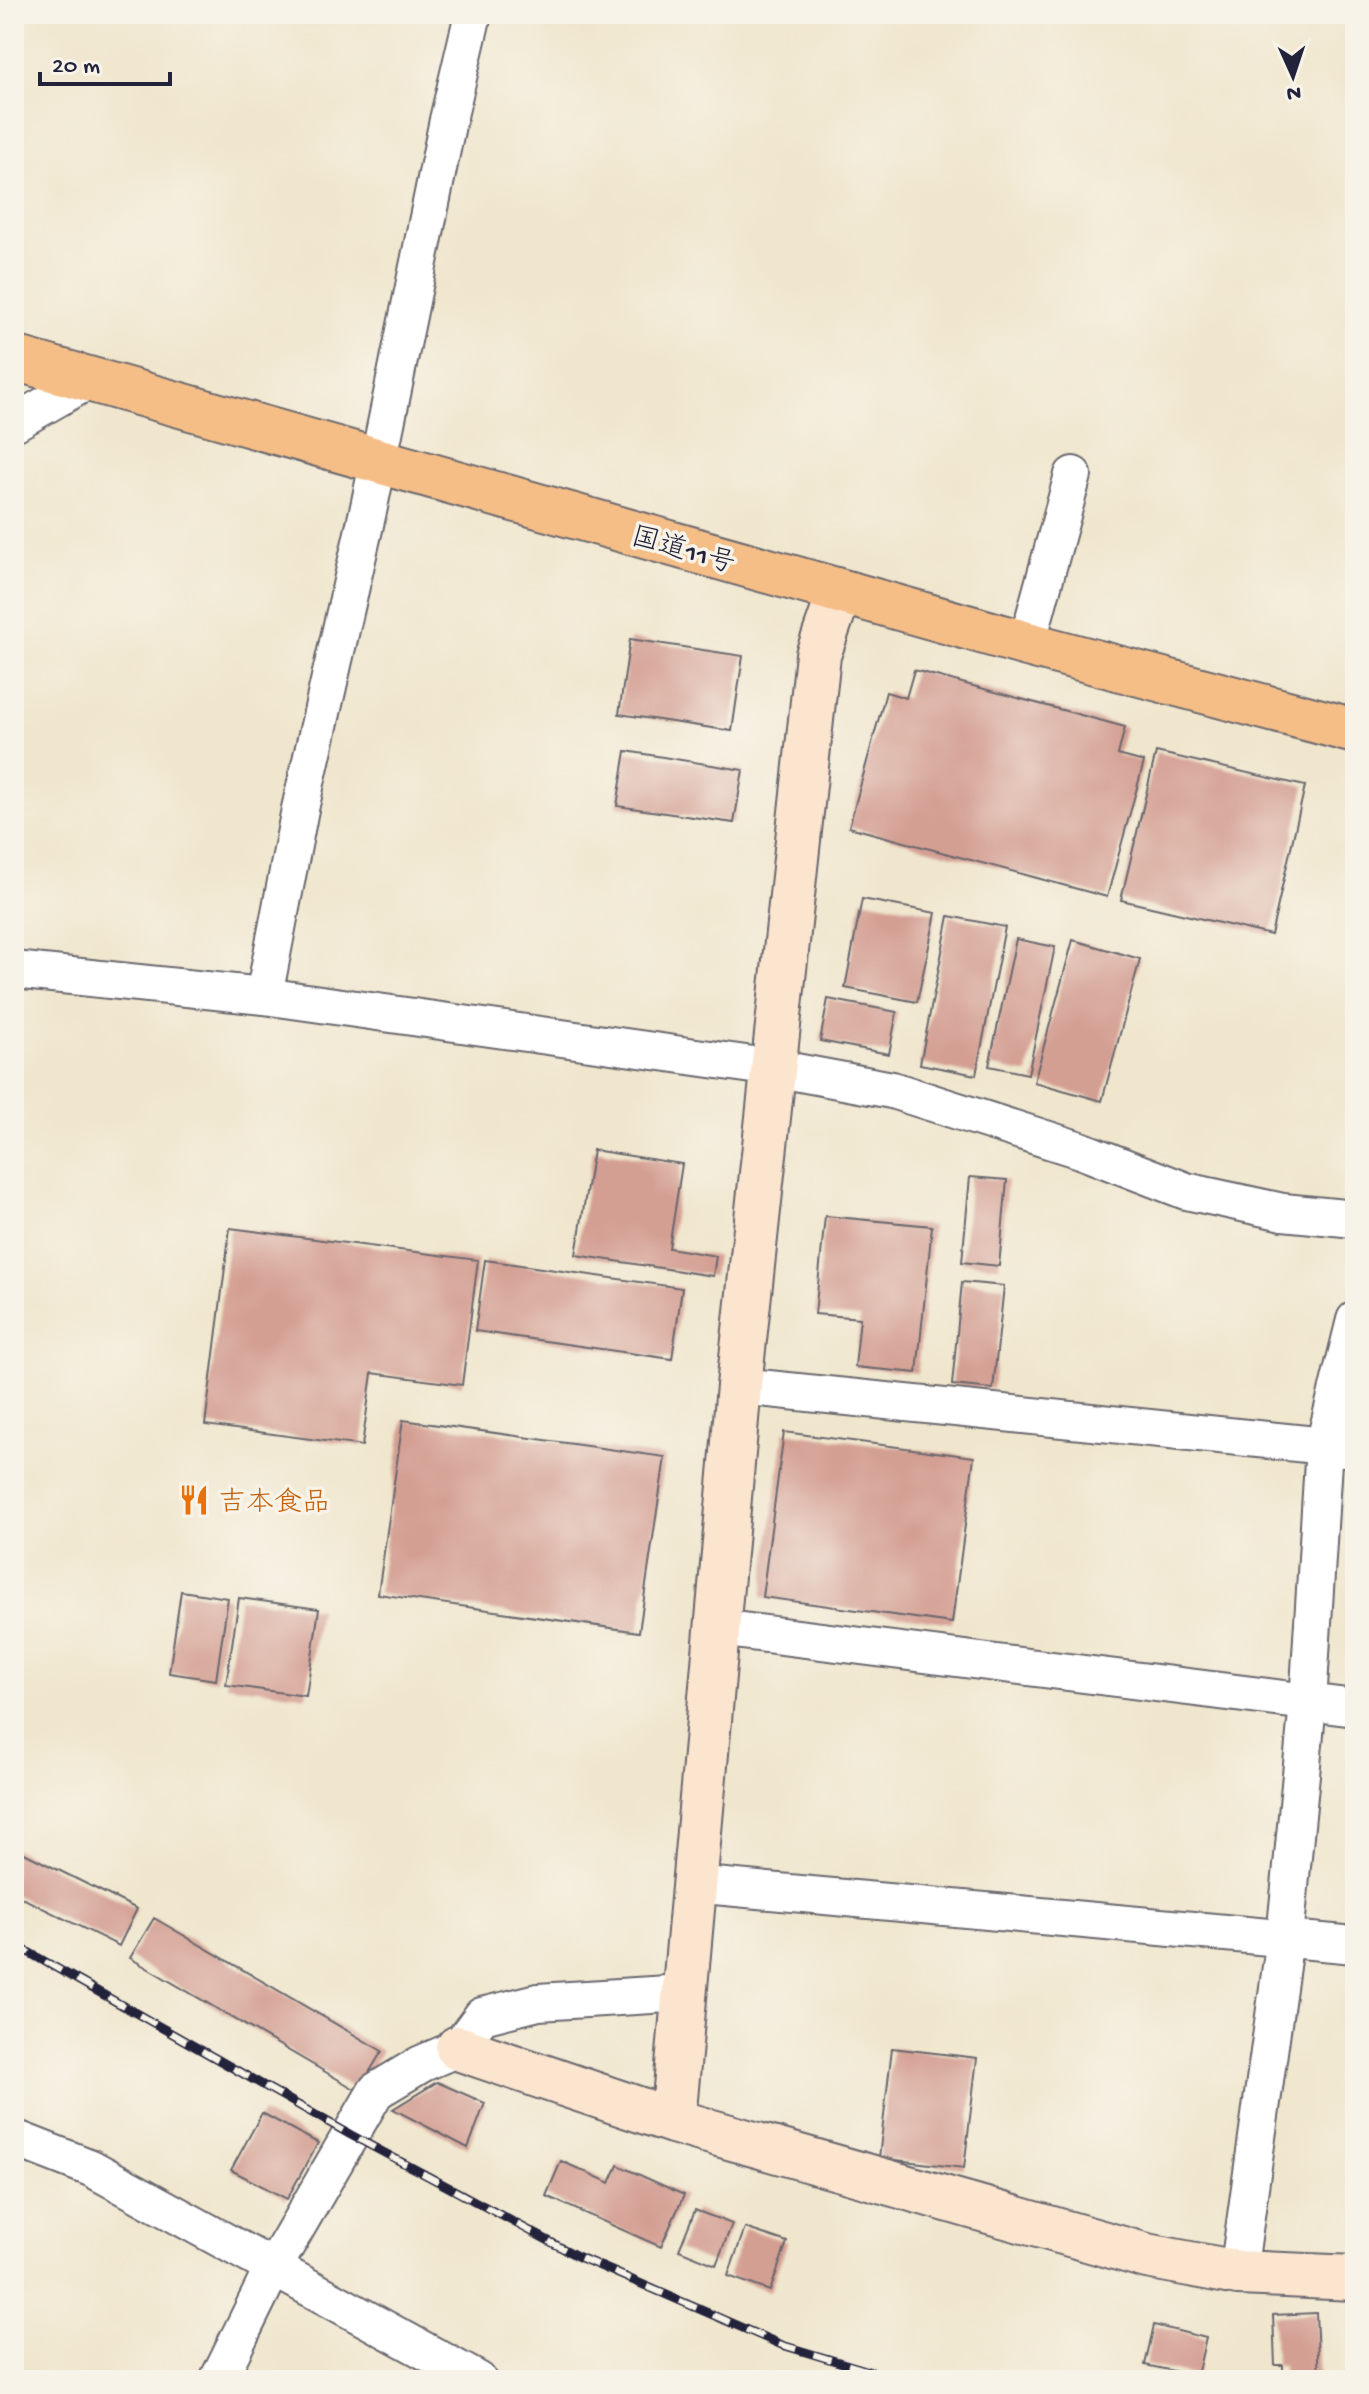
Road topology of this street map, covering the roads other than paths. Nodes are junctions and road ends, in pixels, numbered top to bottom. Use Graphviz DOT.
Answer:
graph roads {
  1 [pos="473,14"];
  2 [pos="14,358"];
  3 [pos="91,379"];
  4 [pos="14,423"];
  5 [pos="378,462"];
  6 [pos="1073,475"];
  7 [pos="840,592"];
  8 [pos="1027,644"];
  9 [pos="1355,731"];
  10 [pos="14,970"];
  11 [pos="264,996"];
  12 [pos="774,1068"];
  13 [pos="1355,1219"];
  14 [pos="1355,1320"];
  15 [pos="739,1386"];
  16 [pos="1339,1447"];
  17 [pos="718,1628"];
  18 [pos="1308,1703"];
  19 [pos="1355,1708"];
  20 [pos="693,1884"];
  21 [pos="1285,1938"];
  22 [pos="1355,1945"];
  23 [pos="684,1993"];
  24 [pos="458,2048"];
  25 [pos="673,2121"];
  26 [pos="14,2138"];
  27 [pos="273,2268"];
  28 [pos="1238,2273"];
  29 [pos="1355,2278"];
  30 [pos="218,2380"];
  31 [pos="478,2380"];
  1 -- 5 [label="street"];
  2 -- 3 [label="highway, 国道11号"];
  3 -- 4 [label="street"];
  3 -- 5 [label="highway, 国道11号"];
  5 -- 7 [label="highway, 国道11号"];
  5 -- 11 [label="street"];
  6 -- 8 [label="street"];
  7 -- 8 [label="highway, 国道11号"];
  7 -- 12 [label="street"];
  8 -- 9 [label="highway, 国道11号"];
  10 -- 11 [label="street"];
  11 -- 12 [label="street"];
  12 -- 13 [label="street"];
  12 -- 15 [label="street"];
  14 -- 16 [label="street"];
  15 -- 16 [label="street"];
  15 -- 17 [label="street"];
  16 -- 18 [label="street"];
  17 -- 18 [label="street"];
  17 -- 20 [label="street"];
  18 -- 19 [label="street"];
  18 -- 21 [label="street"];
  20 -- 21 [label="street"];
  20 -- 23 [label="street"];
  21 -- 22 [label="street"];
  21 -- 28 [label="street"];
  23 -- 24 [label="street"];
  23 -- 25 [label="street"];
  24 -- 25 [label="street"];
  24 -- 27 [label="street"];
  25 -- 28 [label="street"];
  26 -- 27 [label="street"];
  27 -- 30 [label="street"];
  27 -- 31 [label="street"];
  28 -- 29 [label="street"];
}
